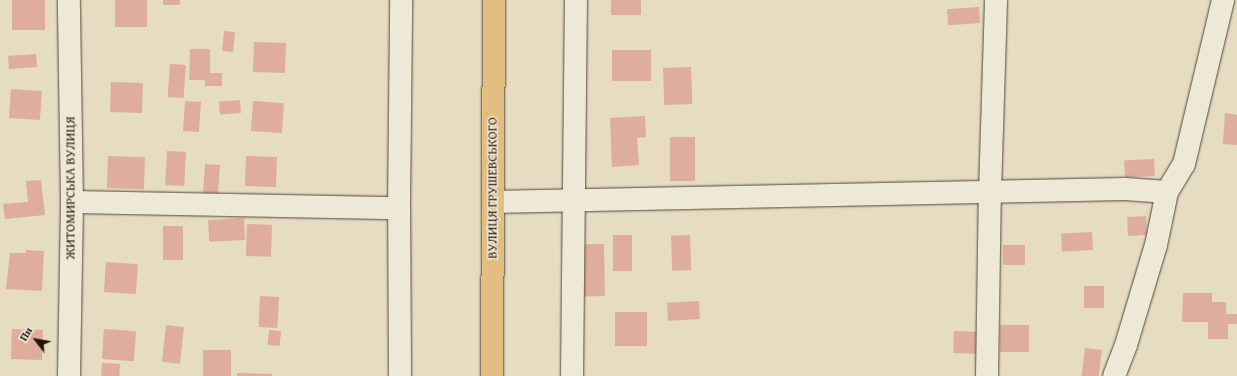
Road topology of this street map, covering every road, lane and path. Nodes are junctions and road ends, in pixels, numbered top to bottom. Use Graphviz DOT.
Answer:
graph roads {
  1 [pos="69,0"];
  2 [pos="401,0"];
  3 [pos="494,0"];
  4 [pos="576,0"];
  5 [pos="996,0"];
  6 [pos="1223,0"];
  7 [pos="990,192"];
  8 [pos="1167,192"];
  9 [pos="574,200"];
  10 [pos="72,202"];
  11 [pos="493,202"];
  12 [pos="399,208"];
  13 [pos="68,376"];
  14 [pos="400,376"];
  15 [pos="492,376"];
  16 [pos="572,376"];
  17 [pos="987,376"];
  18 [pos="1114,376"];
  1 -- 10 [label="street, ЖИТОМИРСЬКА ВУЛИЦЯ"];
  2 -- 12 [label="street"];
  3 -- 11 [label="highway, ВУЛИЦЯ ГРУШЕВСЬКОГО"];
  4 -- 9 [label="street"];
  5 -- 7 [label="street"];
  6 -- 8 [label="street"];
  7 -- 8 [label="street"];
  7 -- 9 [label="street"];
  7 -- 17 [label="street"];
  8 -- 18 [label="street"];
  9 -- 11 [label="street"];
  9 -- 16 [label="street"];
  10 -- 12 [label="street"];
  10 -- 13 [label="street, ЖИТОМИРСЬКА ВУЛИЦЯ"];
  11 -- 15 [label="highway, ВУЛИЦЯ ГРУШЕВСЬКОГО"];
  12 -- 14 [label="street"];
}
